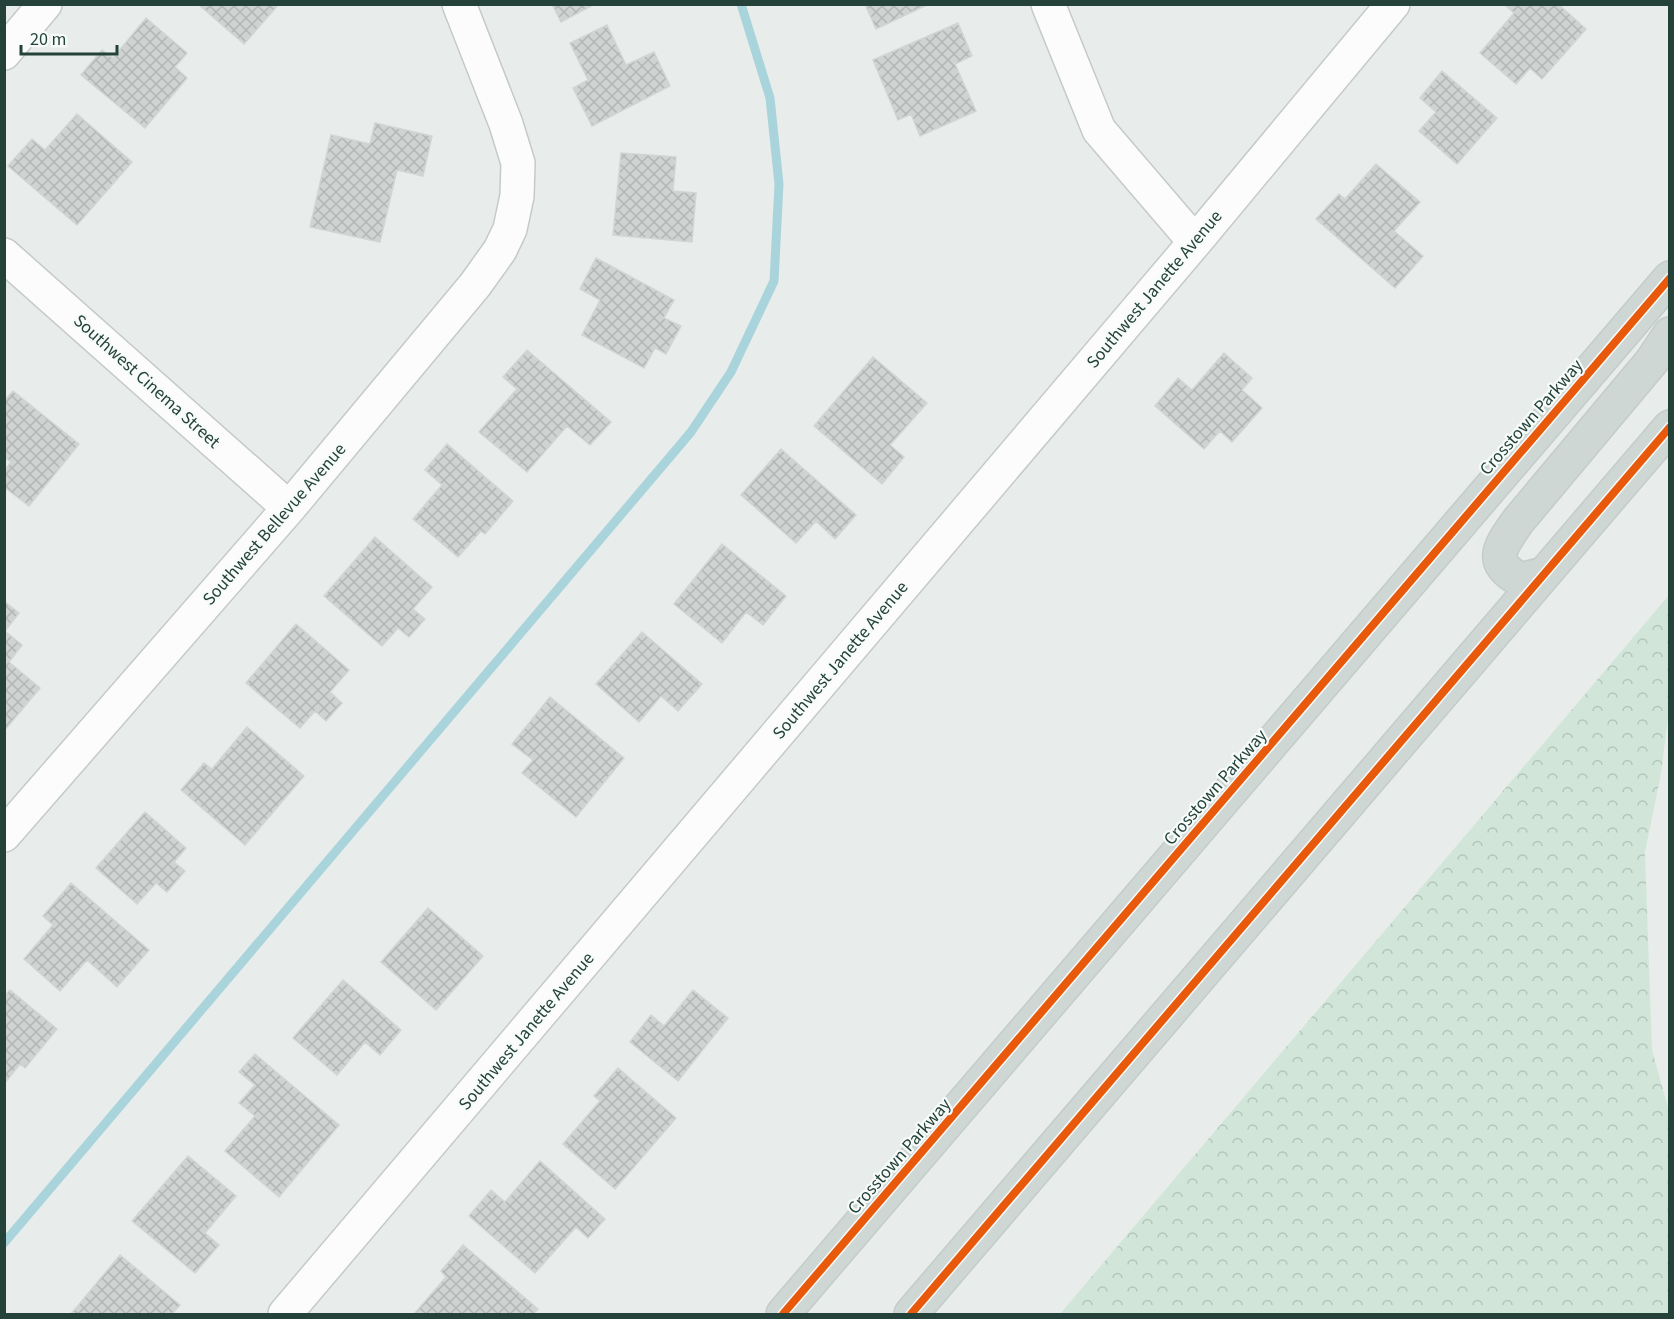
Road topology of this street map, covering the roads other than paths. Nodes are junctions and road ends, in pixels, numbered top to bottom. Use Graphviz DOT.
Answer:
graph roads {
  1 [pos="45,4"];
  2 [pos="459,4"];
  3 [pos="1048,4"];
  4 [pos="1393,4"];
  5 [pos="4,53"];
  6 [pos="1195,242"];
  7 [pos="4,255"];
  8 [pos="1670,278"];
  9 [pos="1670,334"];
  10 [pos="1670,427"];
  11 [pos="289,508"];
  12 [pos="1544,574"];
  13 [pos="4,835"];
  14 [pos="285,1314"];
  15 [pos="783,1314"];
  16 [pos="911,1314"];
  1 -- 5 [label="street"];
  2 -- 11 [label="street, Southwest Bellevue Avenue"];
  3 -- 6 [label="street"];
  4 -- 6 [label="street, Southwest Janette Avenue"];
  6 -- 14 [label="street, Southwest Janette Avenue"];
  7 -- 11 [label="street, Southwest Cinema Street"];
  8 -- 15 [label="main road, Crosstown Parkway"];
  9 -- 12 [label="main road"];
  10 -- 12 [label="main road"];
  11 -- 13 [label="street, Southwest Bellevue Avenue"];
  12 -- 16 [label="main road"];
}
